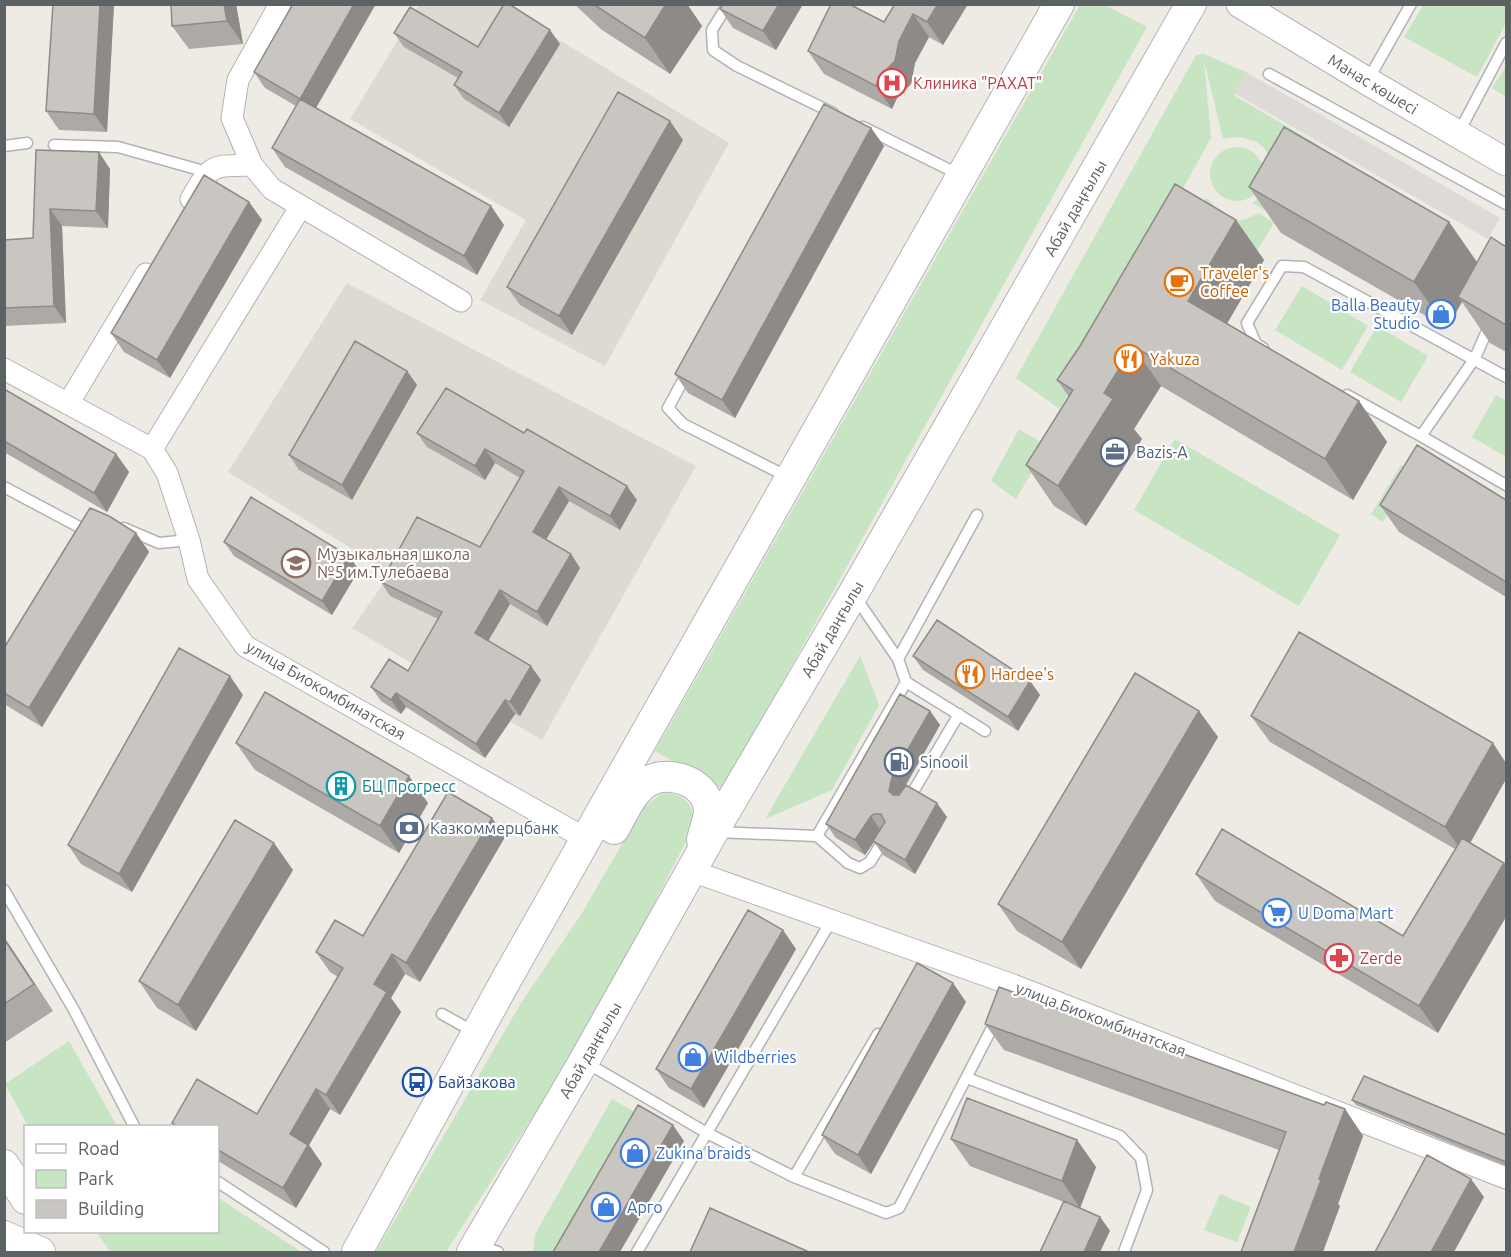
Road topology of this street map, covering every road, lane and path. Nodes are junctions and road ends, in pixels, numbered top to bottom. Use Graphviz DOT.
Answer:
graph roads {
  1 [pos="280,4"];
  2 [pos="728,4"];
  3 [pos="1059,4"];
  4 [pos="1191,4"];
  5 [pos="1240,4"];
  6 [pos="1411,4"];
  7 [pos="1506,43"];
  8 [pos="1269,74"];
  9 [pos="1367,81"];
  10 [pos="845,118"];
  11 [pos="856,124"];
  12 [pos="1458,134"];
  13 [pos="27,143"];
  14 [pos="54,145"];
  15 [pos="4,146"];
  16 [pos="1506,162"];
  17 [pos="252,165"];
  18 [pos="207,172"];
  19 [pos="962,177"];
  20 [pos="1506,204"];
  21 [pos="301,207"];
  22 [pos="183,213"];
  23 [pos="159,253"];
  24 [pos="461,301"];
  25 [pos="1493,318"];
  26 [pos="1276,356"];
  27 [pos="1475,358"];
  28 [pos="691,366"];
  29 [pos="4,369"];
  30 [pos="1506,377"];
  31 [pos="1338,390"];
  32 [pos="68,404"];
  33 [pos="1421,436"];
  34 [pos="152,449"];
  35 [pos="790,478"];
  36 [pos="1506,485"];
  37 [pos="4,487"];
  38 [pos="976,515"];
  39 [pos="115,524"];
  40 [pos="189,540"];
  41 [pos="71,550"];
  42 [pos="853,594"];
  43 [pos="898,659"];
  44 [pos="906,682"];
  45 [pos="959,714"];
  46 [pos="985,731"];
  47 [pos="906,802"];
  48 [pos="713,832"];
  49 [pos="886,835"];
  50 [pos="817,836"];
  51 [pos="586,839"];
  52 [pos="692,871"];
  53 [pos="4,890"];
  54 [pos="831,921"];
  55 [pos="506,980"];
  56 [pos="1008,995"];
  57 [pos="442,1014"];
  58 [pos="884,1025"];
  59 [pos="477,1034"];
  60 [pos="584,1061"];
  61 [pos="967,1078"];
  62 [pos="133,1125"];
  63 [pos="707,1132"];
  64 [pos="4,1165"];
  65 [pos="794,1177"];
  66 [pos="1506,1178"];
  67 [pos="219,1183"];
  68 [pos="24,1196"];
  69 [pos="47,1233"];
  70 [pos="4,1236"];
  71 [pos="481,1251"];
  72 [pos="40,1252"];
  73 [pos="59,1252"];
  74 [pos="324,1252"];
  75 [pos="357,1252"];
  76 [pos="637,1252"];
  77 [pos="1124,1252"];
  1 -- 17 [label="street"];
  2 -- 10 [label="lane"];
  3 -- 19 [label="main road"];
  4 -- 42 [label="main road, Абай даңғылы"];
  5 -- 9 [label="street, Манас көшесі"];
  6 -- 9 [label="lane"];
  7 -- 12 [label="lane"];
  8 -- 20 [label="lane"];
  9 -- 12 [label="street, Манас көшесі"];
  11 -- 19 [label="lane"];
  12 -- 16 [label="street, Манас көшесі"];
  13 -- 15 [label="lane"];
  14 -- 18 [label="lane"];
  17 -- 18 [label="street"];
  17 -- 21 [label="street"];
  18 -- 22 [label="street"];
  19 -- 35 [label="main road"];
  21 -- 24 [label="street"];
  21 -- 34 [label="street"];
  23 -- 32 [label="street"];
  25 -- 27 [label="lane"];
  26 -- 27 [label="lane"];
  27 -- 30 [label="lane"];
  27 -- 33 [label="lane"];
  28 -- 35 [label="lane"];
  29 -- 32 [label="street"];
  31 -- 33 [label="lane"];
  32 -- 34 [label="street"];
  33 -- 36 [label="lane"];
  34 -- 40 [label="street, улица Биокомбинатская"];
  35 -- 51 [label="main road"];
  37 -- 41 [label="lane"];
  38 -- 43 [label="lane"];
  39 -- 40 [label="lane"];
  40 -- 51 [label="street, улица Биокомбинатская"];
  42 -- 43 [label="lane"];
  42 -- 48 [label="main road, Абай даңғылы"];
  43 -- 44 [label="lane"];
  44 -- 45 [label="lane"];
  44 -- 50 [label="lane"];
  45 -- 46 [label="lane"];
  45 -- 47 [label="lane"];
  48 -- 50 [label="lane"];
  48 -- 52 [label="main road, Абай даңғылы"];
  49 -- 50 [label="lane"];
  51 -- 55 [label="main road"];
  52 -- 54 [label="street, улица Биокомбинатская"];
  52 -- 55 [label="main road"];
  52 -- 60 [label="main road, Абай даңғылы"];
  53 -- 62 [label="lane"];
  54 -- 56 [label="street, улица Биокомбинатская"];
  54 -- 63 [label="lane"];
  55 -- 59 [label="main road"];
  56 -- 61 [label="lane"];
  56 -- 66 [label="street, улица Биокомбинатская"];
  57 -- 59 [label="lane"];
  58 -- 65 [label="lane"];
  59 -- 75 [label="main road"];
  60 -- 63 [label="lane"];
  60 -- 71 [label="main road, Абай даңғылы"];
  61 -- 65 [label="lane"];
  61 -- 77 [label="lane"];
  63 -- 65 [label="lane"];
  63 -- 76 [label="lane"];
  64 -- 68 [label="main road"];
  67 -- 74 [label="lane"];
  69 -- 73 [label="main road"];
  70 -- 72 [label="main road"];
}
